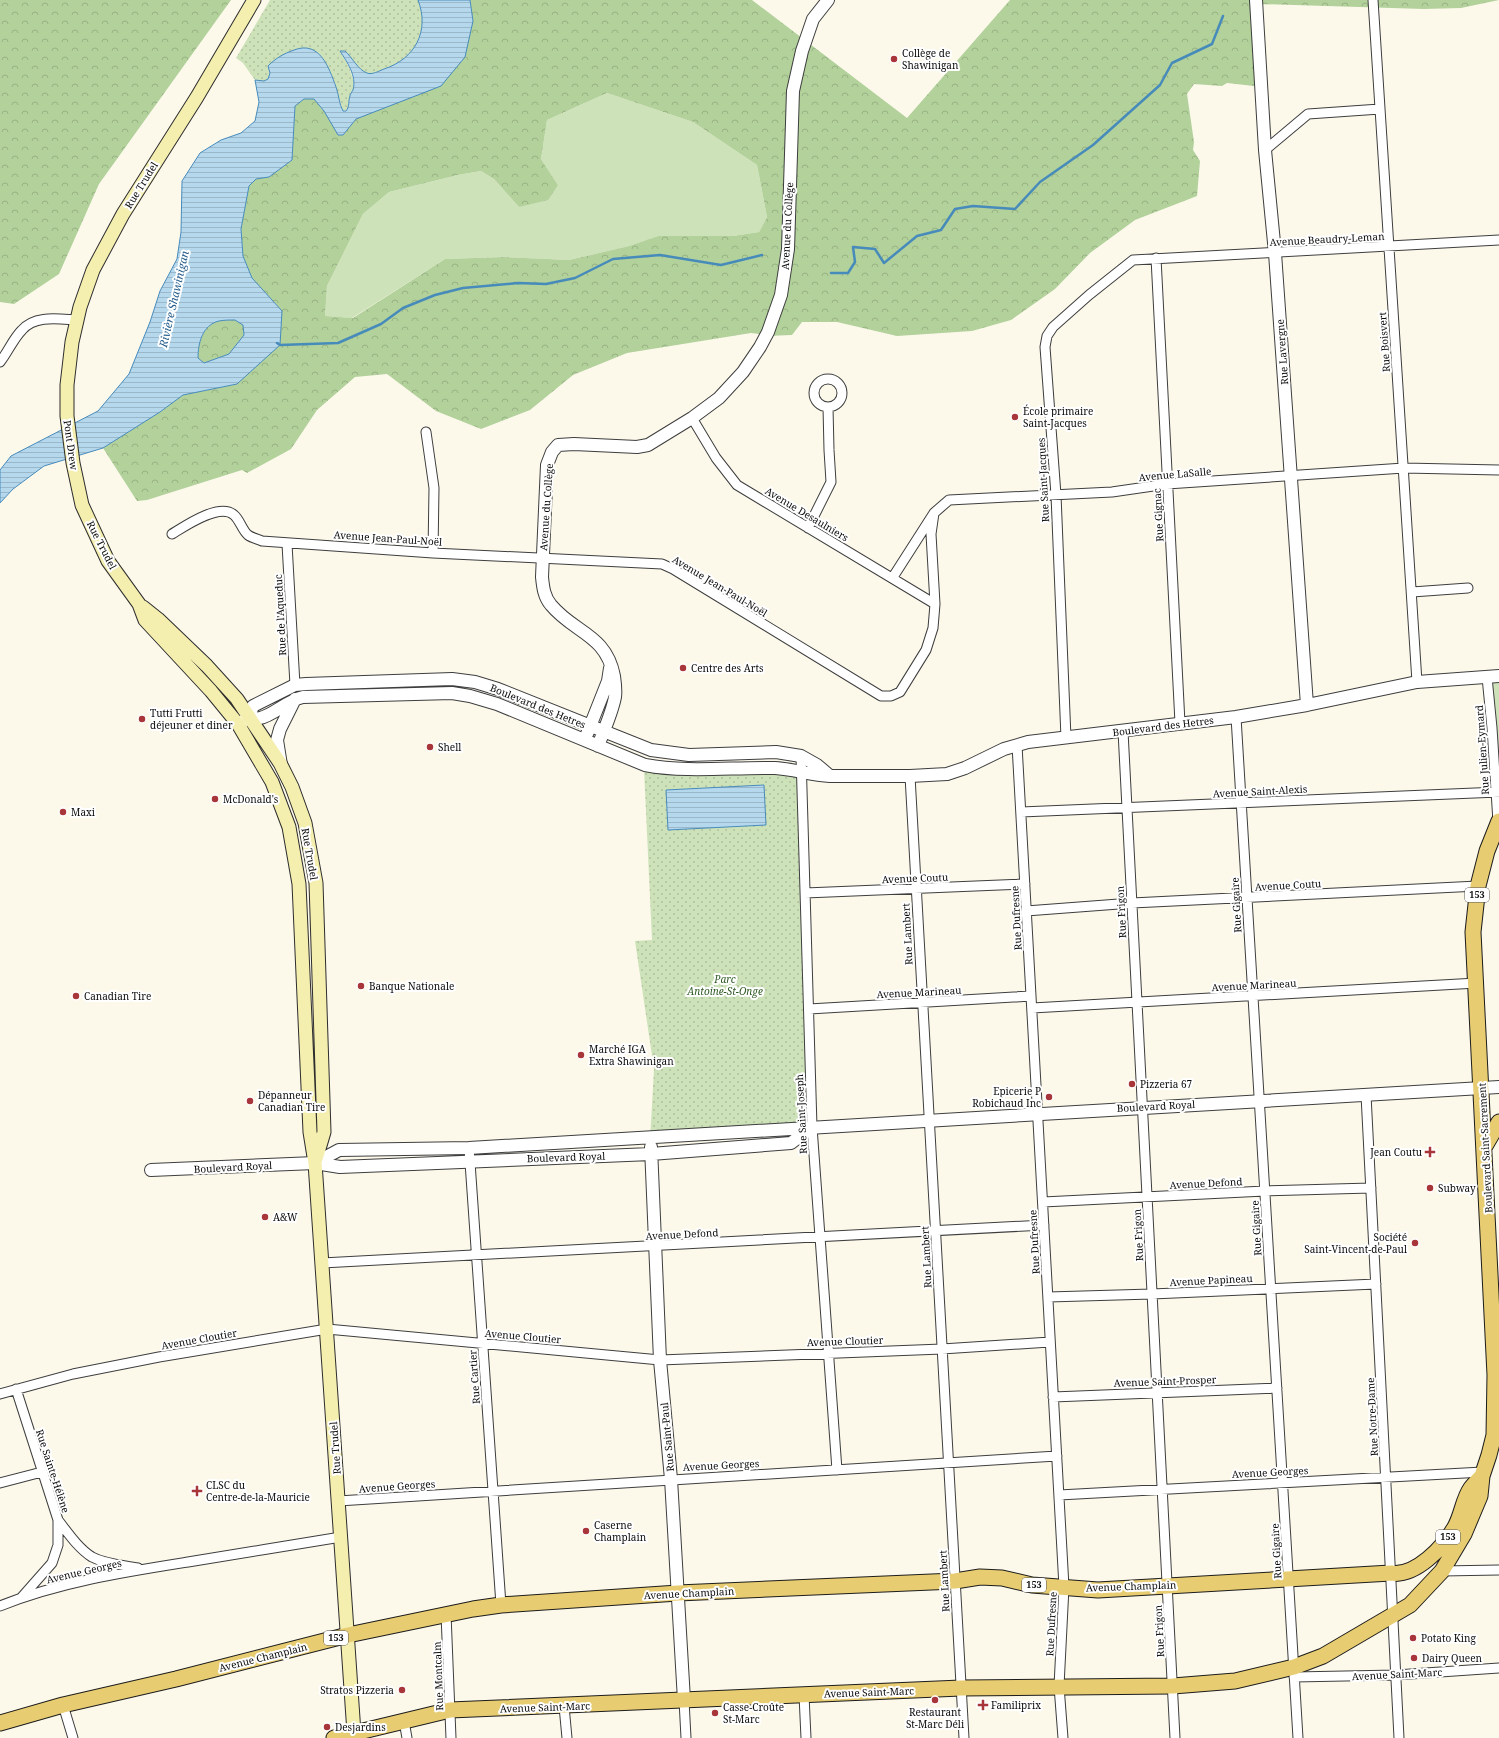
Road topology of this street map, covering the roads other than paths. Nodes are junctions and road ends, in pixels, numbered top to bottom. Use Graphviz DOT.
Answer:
graph roads {
  1 [pos="254,0"];
  2 [pos="828,0"];
  3 [pos="1256,0"];
  4 [pos="1373,0"];
  5 [pos="1380,109"];
  6 [pos="1265,150"];
  7 [pos="1499,240"];
  8 [pos="1389,246"];
  9 [pos="1275,253"];
  10 [pos="1156,258"];
  11 [pos="76,320"];
  12 [pos="0,362"];
  13 [pos="67,385"];
  14 [pos="828,407"];
  15 [pos="692,418"];
  16 [pos="426,432"];
  17 [pos="1404,468"];
  18 [pos="1499,470"];
  19 [pos="1290,475"];
  20 [pos="1167,484"];
  21 [pos="1056,495"];
  22 [pos="82,505"];
  23 [pos="934,513"];
  24 [pos="808,528"];
  25 [pos="172,534"];
  26 [pos="287,544"];
  27 [pos="433,553"];
  28 [pos="543,559"];
  29 [pos="892,577"];
  30 [pos="1468,588"];
  31 [pos="1412,592"];
  32 [pos="935,604"];
  33 [pos="611,663"];
  34 [pos="1493,676"];
  35 [pos="1418,682"];
  36 [pos="295,685"];
  37 [pos="295,699"];
  38 [pos="1307,705"];
  39 [pos="1236,717"];
  40 [pos="244,720"];
  41 [pos="1180,723"];
  42 [pos="590,726"];
  43 [pos="603,731"];
  44 [pos="1122,731"];
  45 [pos="1066,738"];
  46 [pos="584,740"];
  47 [pos="1017,745"];
  48 [pos="598,746"];
  49 [pos="801,756"];
  50 [pos="281,765"];
  51 [pos="802,771"];
  52 [pos="830,776"];
  53 [pos="910,776"];
  54 [pos="1498,792"];
  55 [pos="1241,803"];
  56 [pos="1126,808"];
  57 [pos="1021,812"];
  58 [pos="1499,822"];
  59 [pos="1025,884"];
  60 [pos="1478,886"];
  61 [pos="916,888"];
  62 [pos="805,893"];
  63 [pos="1247,898"];
  64 [pos="1132,903"];
  65 [pos="1026,911"];
  66 [pos="1477,983"];
  67 [pos="1031,996"];
  68 [pos="1253,996"];
  69 [pos="922,1002"];
  70 [pos="1137,1002"];
  71 [pos="1032,1008"];
  72 [pos="809,1009"];
  73 [pos="1499,1087"];
  74 [pos="1482,1089"];
  75 [pos="1366,1095"];
  76 [pos="1259,1100"];
  77 [pos="1142,1107"];
  78 [pos="1038,1113"];
  79 [pos="929,1120"];
  80 [pos="1499,1122"];
  81 [pos="812,1127"];
  82 [pos="650,1136"];
  83 [pos="1484,1147"];
  84 [pos="469,1148"];
  85 [pos="651,1154"];
  86 [pos="470,1161"];
  87 [pos="315,1163"];
  88 [pos="151,1170"];
  89 [pos="1371,1188"];
  90 [pos="1265,1191"];
  91 [pos="1147,1197"];
  92 [pos="1043,1202"];
  93 [pos="1044,1225"];
  94 [pos="935,1231"];
  95 [pos="820,1237"];
  96 [pos="655,1247"];
  97 [pos="476,1255"];
  98 [pos="322,1264"];
  99 [pos="1376,1284"];
  100 [pos="1271,1288"];
  101 [pos="1152,1294"];
  102 [pos="1048,1297"];
  103 [pos="326,1329"];
  104 [pos="1050,1342"];
  105 [pos="483,1344"];
  106 [pos="942,1349"];
  107 [pos="828,1352"];
  108 [pos="660,1360"];
  109 [pos="1277,1388"];
  110 [pos="16,1389"];
  111 [pos="1157,1393"];
  112 [pos="0,1394"];
  113 [pos="1053,1397"];
  114 [pos="1057,1456"];
  115 [pos="948,1462"];
  116 [pos="837,1470"];
  117 [pos="42,1472"];
  118 [pos="1482,1474"];
  119 [pos="1386,1477"];
  120 [pos="671,1479"];
  121 [pos="1282,1482"];
  122 [pos="0,1483"];
  123 [pos="1162,1489"];
  124 [pos="493,1490"];
  125 [pos="1059,1494"];
  126 [pos="338,1500"];
  127 [pos="58,1520"];
  128 [pos="341,1537"];
  129 [pos="143,1569"];
  130 [pos="1499,1570"];
  131 [pos="1442,1571"];
  132 [pos="1391,1573"];
  133 [pos="1288,1578"];
  134 [pos="955,1580"];
  135 [pos="1167,1585"];
  136 [pos="1064,1586"];
  137 [pos="678,1593"];
  138 [pos="22,1597"];
  139 [pos="501,1605"];
  140 [pos="0,1606"];
  141 [pos="446,1614"];
  142 [pos="1393,1615"];
  143 [pos="348,1635"];
  144 [pos="1499,1668"];
  145 [pos="1294,1672"];
  146 [pos="1396,1675"];
  147 [pos="1060,1686"];
  148 [pos="1173,1686"];
  149 [pos="961,1688"];
  150 [pos="804,1695"];
  151 [pos="684,1700"];
  152 [pos="63,1705"];
  153 [pos="564,1706"];
  154 [pos="450,1710"];
  155 [pos="404,1721"];
  156 [pos="0,1723"];
  157 [pos="354,1733"];
  158 [pos="73,1738"];
  159 [pos="334,1738"];
  160 [pos="407,1738"];
  161 [pos="452,1738"];
  162 [pos="567,1738"];
  163 [pos="686,1738"];
  164 [pos="806,1738"];
  165 [pos="964,1738"];
  166 [pos="1063,1738"];
  167 [pos="1176,1738"];
  168 [pos="1298,1738"];
  169 [pos="1399,1738"];
  1 -- 11 [label="main road, Rue Trudel"];
  2 -- 15 [label="street, Avenue du Collège"];
  3 -- 6 [label="street, Rue Lavergne"];
  4 -- 5 [label="street, Rue Boisvert"];
  5 -- 6 [label="street"];
  5 -- 8 [label="street, Rue Boisvert"];
  6 -- 9 [label="street, Rue Lavergne"];
  7 -- 8 [label="street, Avenue Beaudry-Leman"];
  8 -- 9 [label="street, Avenue Beaudry-Leman"];
  8 -- 17 [label="street, Rue Boisvert"];
  9 -- 10 [label="street, Avenue Beaudry-Leman"];
  9 -- 19 [label="street, Rue Lavergne"];
  10 -- 20 [label="street, Rue Gignac"];
  10 -- 21 [label="street, Rue Saint-Jacques"];
  11 -- 12 [label="street"];
  11 -- 13 [label="main road, Rue Trudel"];
  13 -- 22 [label="main road, Pont Drew"];
  14 -- 24 [label="street"];
  15 -- 24 [label="street, Avenue Desaulniers"];
  15 -- 28 [label="street, Avenue du Collège"];
  16 -- 27 [label="street"];
  17 -- 18 [label="street, Avenue LaSalle"];
  17 -- 19 [label="street, Avenue LaSalle"];
  17 -- 31 [label="street, Rue Boisvert"];
  19 -- 20 [label="street, Avenue LaSalle"];
  19 -- 38 [label="street, Rue Lavergne"];
  20 -- 21 [label="street, Avenue LaSalle"];
  20 -- 41 [label="street, Rue Gignac"];
  21 -- 23 [label="street, Avenue LaSalle"];
  21 -- 45 [label="street, Rue Saint-Jacques"];
  22 -- 40 [label="main road, Rue Trudel"];
  23 -- 29 [label="street, Avenue LaSalle"];
  23 -- 32 [label="street, Avenue Jean-Paul-Noël"];
  24 -- 29 [label="street, Avenue Desaulniers"];
  25 -- 26 [label="street, Avenue Jean-Paul-Noël"];
  26 -- 27 [label="street, Avenue Jean-Paul-Noël"];
  26 -- 36 [label="street, Rue de l'Aqueduc"];
  27 -- 28 [label="street, Avenue Jean-Paul-Noël"];
  28 -- 32 [label="street, Avenue Jean-Paul-Noël"];
  28 -- 33 [label="street, Avenue du Collège"];
  29 -- 32 [label="street, Avenue Desaulniers"];
  30 -- 31 [label="street"];
  31 -- 35 [label="street, Rue Boisvert"];
  33 -- 42 [label="street"];
  33 -- 43 [label="street, Avenue du Collège"];
  34 -- 35 [label="street, Boulevard des Hetres"];
  34 -- 54 [label="street, Rue Julien-Eymard"];
  35 -- 38 [label="street, Boulevard des Hetres"];
  36 -- 40 [label="street, Boulevard des Hetres"];
  36 -- 42 [label="street, Boulevard des Hetres"];
  37 -- 40 [label="street, Boulevard des Hetres"];
  37 -- 46 [label="street, Boulevard des Hetres"];
  37 -- 50 [label="street"];
  38 -- 39 [label="street, Boulevard des Hetres"];
  39 -- 41 [label="street, Boulevard des Hetres"];
  39 -- 55 [label="street, Rue Gigaire"];
  40 -- 50 [label="main road, Rue Trudel"];
  40 -- 87 [label="main road, Rue Trudel"];
  41 -- 44 [label="street, Boulevard des Hetres"];
  42 -- 43 [label="street, Boulevard des Hetres"];
  42 -- 46 [label="street"];
  43 -- 48 [label="street, Avenue du Collège"];
  43 -- 49 [label="street, Boulevard des Hetres"];
  44 -- 45 [label="street, Boulevard des Hetres"];
  44 -- 56 [label="street, Rue Frigon"];
  45 -- 47 [label="street, Boulevard des Hetres"];
  46 -- 48 [label="street, Boulevard des Hetres"];
  47 -- 53 [label="street, Boulevard des Hetres"];
  47 -- 57 [label="street, Rue Dufresne"];
  48 -- 51 [label="street, Boulevard des Hetres"];
  49 -- 51 [label="street, Rue Saint-Joseph"];
  49 -- 52 [label="street, Boulevard des Hetres"];
  50 -- 87 [label="main road, Rue Trudel"];
  51 -- 52 [label="street, Boulevard des Hetres"];
  51 -- 62 [label="street, Rue Saint-Joseph"];
  52 -- 53 [label="street, Boulevard des Hetres"];
  53 -- 61 [label="street, Rue Lambert"];
  54 -- 55 [label="street, Avenue Saint-Alexis"];
  54 -- 58 [label="street, Rue Julien-Eymard"];
  55 -- 56 [label="street, Avenue Saint-Alexis"];
  55 -- 63 [label="street, Rue Gigaire"];
  56 -- 57 [label="street, Avenue Saint-Alexis"];
  56 -- 64 [label="street, Rue Frigon"];
  57 -- 59 [label="street, Rue Dufresne"];
  58 -- 60 [label="main road, Boulevard Saint-Sacrement / 153"];
  59 -- 61 [label="street, Avenue Coutu"];
  59 -- 65 [label="street, Rue Dufresne"];
  60 -- 63 [label="street, Avenue Coutu"];
  60 -- 66 [label="main road, Boulevard Saint-Sacrement / 153"];
  61 -- 62 [label="street, Avenue Coutu"];
  61 -- 69 [label="street, Rue Lambert"];
  62 -- 72 [label="street, Rue Saint-Joseph"];
  63 -- 64 [label="street, Avenue Coutu"];
  63 -- 68 [label="street, Rue Gigaire"];
  64 -- 65 [label="street, Avenue Coutu"];
  64 -- 70 [label="street, Rue Frigon"];
  65 -- 67 [label="street, Rue Dufresne"];
  66 -- 68 [label="street, Avenue Marineau"];
  66 -- 74 [label="main road, Boulevard Saint-Sacrement / 153"];
  67 -- 69 [label="street, Avenue Marineau"];
  67 -- 71 [label="street, Rue Dufresne"];
  68 -- 70 [label="street, Avenue Marineau"];
  68 -- 76 [label="street, Rue Gigaire"];
  69 -- 72 [label="street, Avenue Marineau"];
  69 -- 79 [label="street, Rue Lambert"];
  70 -- 71 [label="street, Avenue Marineau"];
  70 -- 77 [label="street, Rue Frigon"];
  71 -- 78 [label="street, Rue Dufresne"];
  72 -- 81 [label="street, Rue Saint-Joseph"];
  73 -- 74 [label="street, Boulevard Royal"];
  74 -- 75 [label="street, Boulevard Royal"];
  74 -- 83 [label="main road, Boulevard Saint-Sacrement / 153"];
  75 -- 76 [label="street, Boulevard Royal"];
  75 -- 89 [label="street, Rue Notre-Dame"];
  76 -- 77 [label="street, Boulevard Royal"];
  76 -- 90 [label="street, Rue Gigaire"];
  77 -- 78 [label="street, Boulevard Royal"];
  77 -- 91 [label="street, Rue Frigon"];
  78 -- 79 [label="street, Boulevard Royal"];
  78 -- 92 [label="street, Rue Dufresne"];
  79 -- 81 [label="street, Boulevard Royal"];
  79 -- 94 [label="street, Rue Lambert"];
  80 -- 83 [label="main road"];
  81 -- 82 [label="street, Boulevard Royal"];
  81 -- 85 [label="street, Boulevard Royal"];
  81 -- 95 [label="street, Rue Saint-Joseph"];
  82 -- 84 [label="street, Boulevard Royal"];
  82 -- 85 [label="street, Rue Saint-Paul"];
  83 -- 118 [label="main road, Boulevard Saint-Sacrement / 153"];
  84 -- 86 [label="street, Rue Cartier"];
  84 -- 87 [label="street, Boulevard Royal"];
  85 -- 86 [label="street, Boulevard Royal"];
  85 -- 96 [label="street, Rue Saint-Paul"];
  86 -- 87 [label="street, Boulevard Royal"];
  86 -- 97 [label="street, Rue Cartier"];
  87 -- 88 [label="street, Boulevard Royal"];
  87 -- 98 [label="main road, Rue Trudel"];
  89 -- 90 [label="street, Avenue Defond"];
  89 -- 99 [label="street, Rue Notre-Dame"];
  90 -- 91 [label="street, Avenue Defond"];
  90 -- 100 [label="street, Rue Gigaire"];
  91 -- 92 [label="street, Avenue Defond"];
  91 -- 101 [label="street, Rue Frigon"];
  92 -- 93 [label="street, Rue Dufresne"];
  93 -- 94 [label="street, Avenue Defond"];
  93 -- 102 [label="street, Rue Dufresne"];
  94 -- 95 [label="street, Avenue Defond"];
  94 -- 106 [label="street, Rue Lambert"];
  95 -- 96 [label="street, Avenue Defond"];
  95 -- 107 [label="street, Rue Saint-Joseph"];
  96 -- 97 [label="street, Avenue Defond"];
  96 -- 108 [label="street, Rue Saint-Paul"];
  97 -- 98 [label="street, Avenue Defond"];
  97 -- 105 [label="street, Rue Cartier"];
  98 -- 103 [label="main road, Rue Trudel"];
  99 -- 100 [label="street, Avenue Papineau"];
  99 -- 119 [label="street, Rue Notre-Dame"];
  100 -- 101 [label="street, Avenue Papineau"];
  100 -- 109 [label="street, Rue Gigaire"];
  101 -- 102 [label="street, Avenue Papineau"];
  101 -- 111 [label="street, Rue Frigon"];
  102 -- 104 [label="street, Rue Dufresne"];
  103 -- 105 [label="street, Avenue Cloutier"];
  103 -- 110 [label="street, Avenue Cloutier"];
  103 -- 126 [label="main road, Rue Trudel"];
  104 -- 106 [label="street, Avenue Cloutier"];
  104 -- 113 [label="street, Rue Dufresne"];
  105 -- 108 [label="street, Avenue Cloutier"];
  105 -- 124 [label="street, Rue Cartier"];
  106 -- 107 [label="street, Avenue Cloutier"];
  106 -- 115 [label="street, Rue Lambert"];
  107 -- 108 [label="street, Avenue Cloutier"];
  107 -- 116 [label="street, Rue Saint-Joseph"];
  108 -- 120 [label="street, Rue Saint-Paul"];
  109 -- 111 [label="street, Avenue Saint-Prosper"];
  109 -- 121 [label="street, Rue Gigaire"];
  110 -- 112 [label="street, Avenue Cloutier"];
  110 -- 117 [label="street, Rue Sainte-Hélène"];
  111 -- 113 [label="street, Avenue Saint-Prosper"];
  111 -- 123 [label="street, Rue Frigon"];
  113 -- 114 [label="street, Rue Dufresne"];
  114 -- 115 [label="street, Avenue Georges"];
  114 -- 125 [label="street, Rue Dufresne"];
  115 -- 116 [label="street, Avenue Georges"];
  115 -- 134 [label="street, Rue Lambert"];
  116 -- 120 [label="street, Avenue Georges"];
  117 -- 122 [label="street"];
  117 -- 127 [label="street, Rue Sainte-Hélène"];
  118 -- 119 [label="street, Avenue Georges"];
  118 -- 131 [label="main road, Boulevard Saint-Sacrement / 153"];
  118 -- 132 [label="main road, Boulevard Saint-Sacrement / 153"];
  119 -- 121 [label="street, Avenue Georges"];
  119 -- 132 [label="street, Rue Notre-Dame"];
  120 -- 124 [label="street, Avenue Georges"];
  120 -- 137 [label="street, Rue Saint-Paul"];
  121 -- 123 [label="street, Avenue Georges"];
  121 -- 133 [label="street, Rue Gigaire"];
  123 -- 125 [label="street, Avenue Georges"];
  123 -- 135 [label="street, Rue Frigon"];
  124 -- 126 [label="street, Avenue Georges"];
  124 -- 139 [label="street, Rue Cartier"];
  125 -- 136 [label="street, Rue Dufresne"];
  126 -- 128 [label="main road, Rue Trudel"];
  127 -- 129 [label="street"];
  127 -- 138 [label="street, Rue Sainte-Hélène"];
  128 -- 129 [label="street, Avenue Georges"];
  128 -- 143 [label="main road, Rue Trudel"];
  129 -- 138 [label="street, Avenue Georges"];
  130 -- 131 [label="street"];
  131 -- 142 [label="main road, Boulevard Saint-Sacrement / 153"];
  132 -- 133 [label="main road, Avenue Champlain / 153"];
  132 -- 142 [label="street, Rue Notre-Dame"];
  133 -- 135 [label="main road, Avenue Champlain / 153"];
  133 -- 145 [label="street, Rue Gigaire"];
  134 -- 136 [label="main road, Avenue Champlain / 153"];
  134 -- 137 [label="main road, Avenue Champlain / 153"];
  134 -- 149 [label="street, Rue Lambert"];
  135 -- 136 [label="main road, Avenue Champlain / 153"];
  135 -- 148 [label="street, Rue Frigon"];
  136 -- 147 [label="street, Rue Dufresne"];
  137 -- 139 [label="main road, Avenue Champlain / 153"];
  137 -- 151 [label="street, Rue Saint-Paul"];
  138 -- 140 [label="street, Avenue Georges"];
  139 -- 141 [label="main road, Avenue Champlain / 153"];
  141 -- 143 [label="main road, Avenue Champlain / 153"];
  141 -- 154 [label="street, Rue Montcalm"];
  142 -- 145 [label="main road, Avenue Saint-Marc / 153"];
  142 -- 146 [label="street, Rue Notre-Dame"];
  143 -- 152 [label="main road, Avenue Champlain / 153"];
  143 -- 157 [label="main road, Rue Trudel"];
  144 -- 146 [label="street, Avenue Saint-Marc"];
  145 -- 146 [label="street, Avenue Saint-Marc"];
  145 -- 148 [label="main road, Avenue Saint-Marc / 153"];
  145 -- 168 [label="street, Rue Gigaire"];
  146 -- 169 [label="street, Rue Notre-Dame"];
  147 -- 148 [label="main road, Avenue Saint-Marc / 153"];
  147 -- 149 [label="main road, Avenue Saint-Marc / 153"];
  147 -- 166 [label="street, Rue Dufresne"];
  148 -- 167 [label="street, Rue Frigon"];
  149 -- 150 [label="main road, Avenue Saint-Marc / 153"];
  149 -- 165 [label="street, Rue Lambert"];
  150 -- 151 [label="main road, Avenue Saint-Marc / 153"];
  150 -- 164 [label="street"];
  151 -- 153 [label="main road, Avenue Saint-Marc / 153"];
  151 -- 163 [label="street, Rue Saint-Paul"];
  152 -- 156 [label="main road, Avenue Champlain / 153"];
  152 -- 158 [label="street"];
  153 -- 154 [label="main road, Avenue Saint-Marc / 153"];
  153 -- 162 [label="street"];
  154 -- 155 [label="main road, Avenue Saint-Marc / 153"];
  154 -- 161 [label="street, Rue Montcalm"];
  155 -- 157 [label="main road, Avenue Saint-Marc / 153"];
  155 -- 160 [label="street"];
  157 -- 159 [label="main road, Avenue Saint-Marc / 153"];
}
